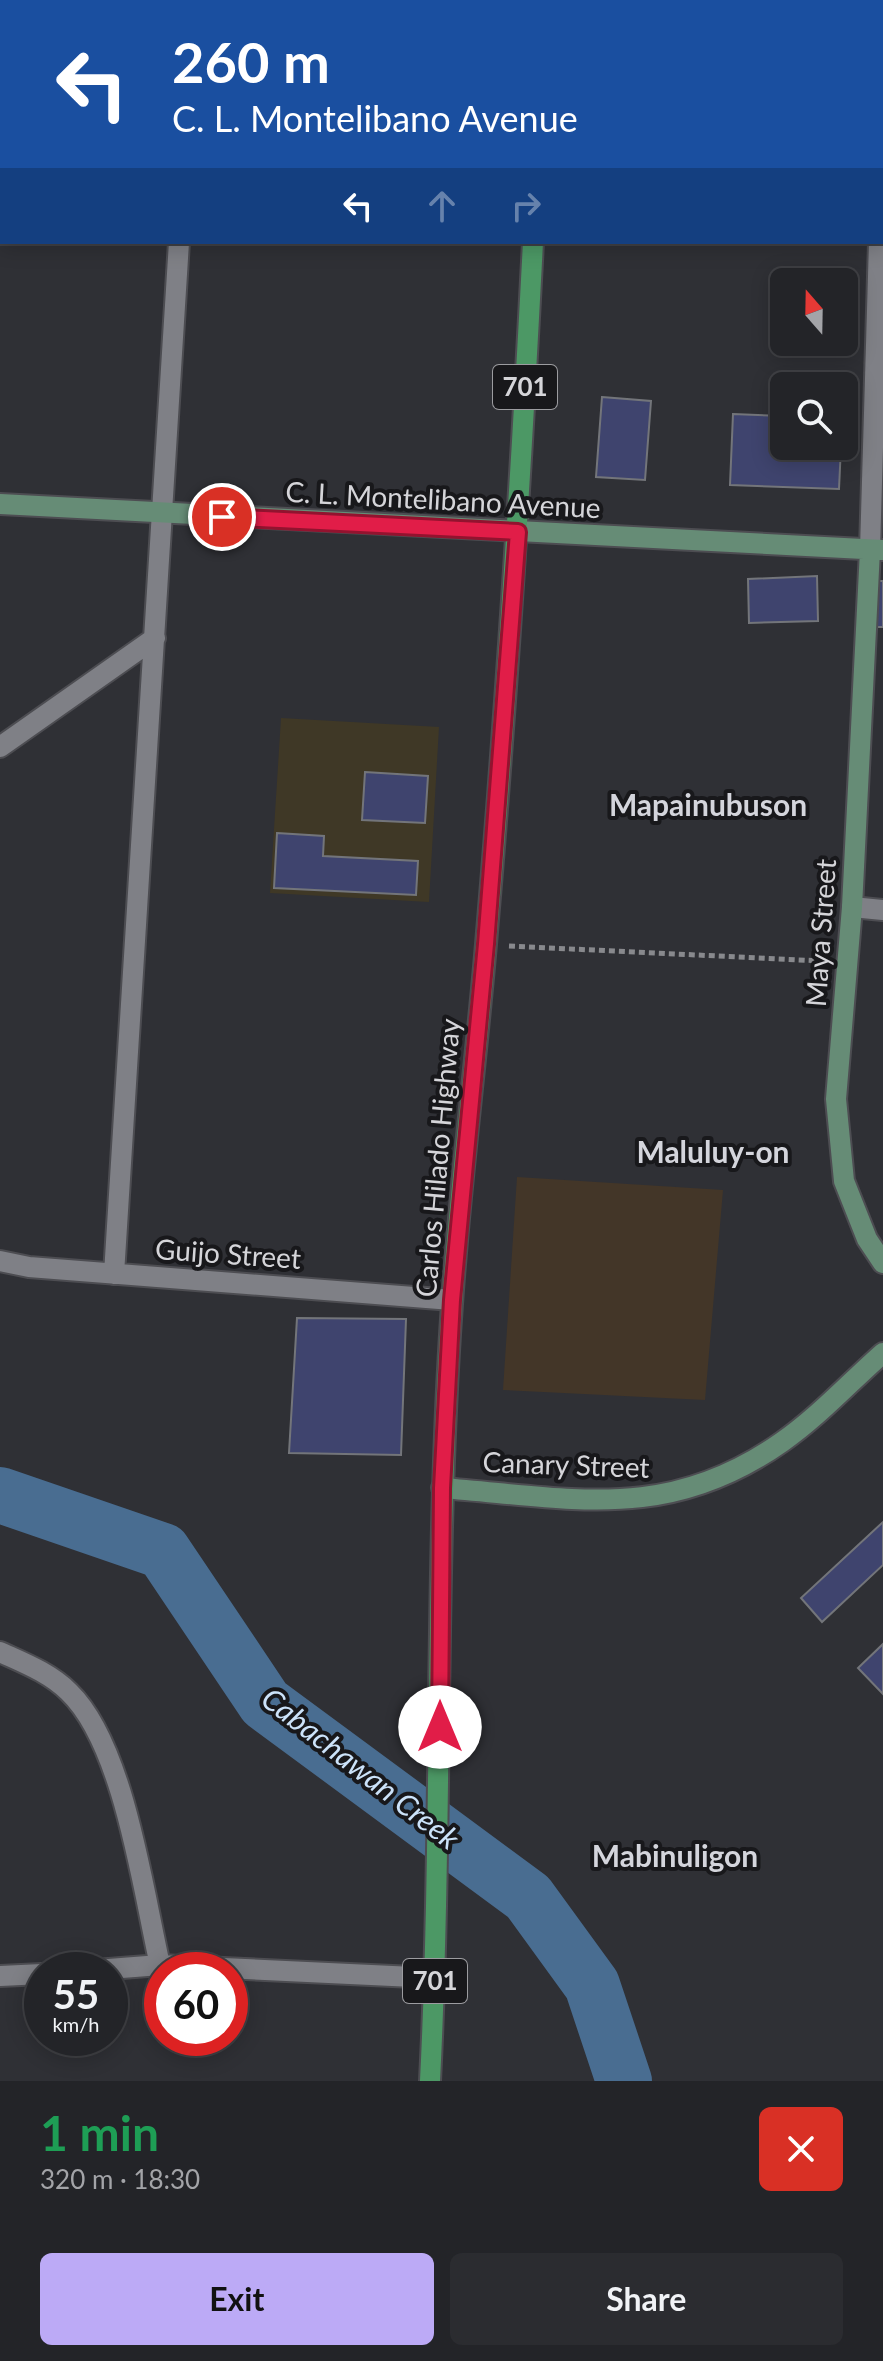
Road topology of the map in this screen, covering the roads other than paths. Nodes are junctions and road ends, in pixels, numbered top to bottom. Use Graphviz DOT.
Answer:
graph roads {
  1 [pos="179,244"];
  2 [pos="533,244"];
  3 [pos="880,252"];
  4 [pos="0,504"];
  5 [pos="163,515"];
  6 [pos="518,532"];
  7 [pos="877,550"];
  8 [pos="155,638"];
  9 [pos="0,747"];
  10 [pos="852,907"];
  11 [pos="883,910"];
  12 [pos="0,1261"];
  13 [pos="883,1263"];
  14 [pos="114,1274"];
  15 [pos="452,1300"];
  16 [pos="883,1353"];
  17 [pos="442,1488"];
  18 [pos="0,1652"];
  19 [pos="157,1952"];
  20 [pos="248,1969"];
  21 [pos="24,1975"];
  22 [pos="0,1976"];
  23 [pos="435,1978"];
  24 [pos="430,2081"];
  1 -- 5 [label="street"];
  2 -- 6 [label="main road, Carlos Hilado Highway / 701"];
  3 -- 7 [label="street"];
  4 -- 5 [label="street, C. L. Montelibano Avenue"];
  5 -- 6 [label="street, C. L. Montelibano Avenue"];
  5 -- 8 [label="street"];
  6 -- 7 [label="street, C. L. Montelibano Avenue"];
  6 -- 15 [label="main road, Carlos Hilado Highway / 701"];
  7 -- 10 [label="street, Maya Street"];
  8 -- 9 [label="street"];
  8 -- 14 [label="street"];
  10 -- 11 [label="street"];
  10 -- 13 [label="street, Maya Street"];
  12 -- 14 [label="street, Guijo Street"];
  14 -- 15 [label="street, Guijo Street"];
  15 -- 17 [label="main road, Carlos Hilado Highway / 701"];
  16 -- 17 [label="street, Canary Street"];
  17 -- 23 [label="main road, Carlos Hilado Highway / 701"];
  18 -- 19 [label="street"];
  20 -- 23 [label="street"];
  21 -- 22 [label="street"];
  23 -- 24 [label="main road, Carlos Hilado Highway / 701"];
}
